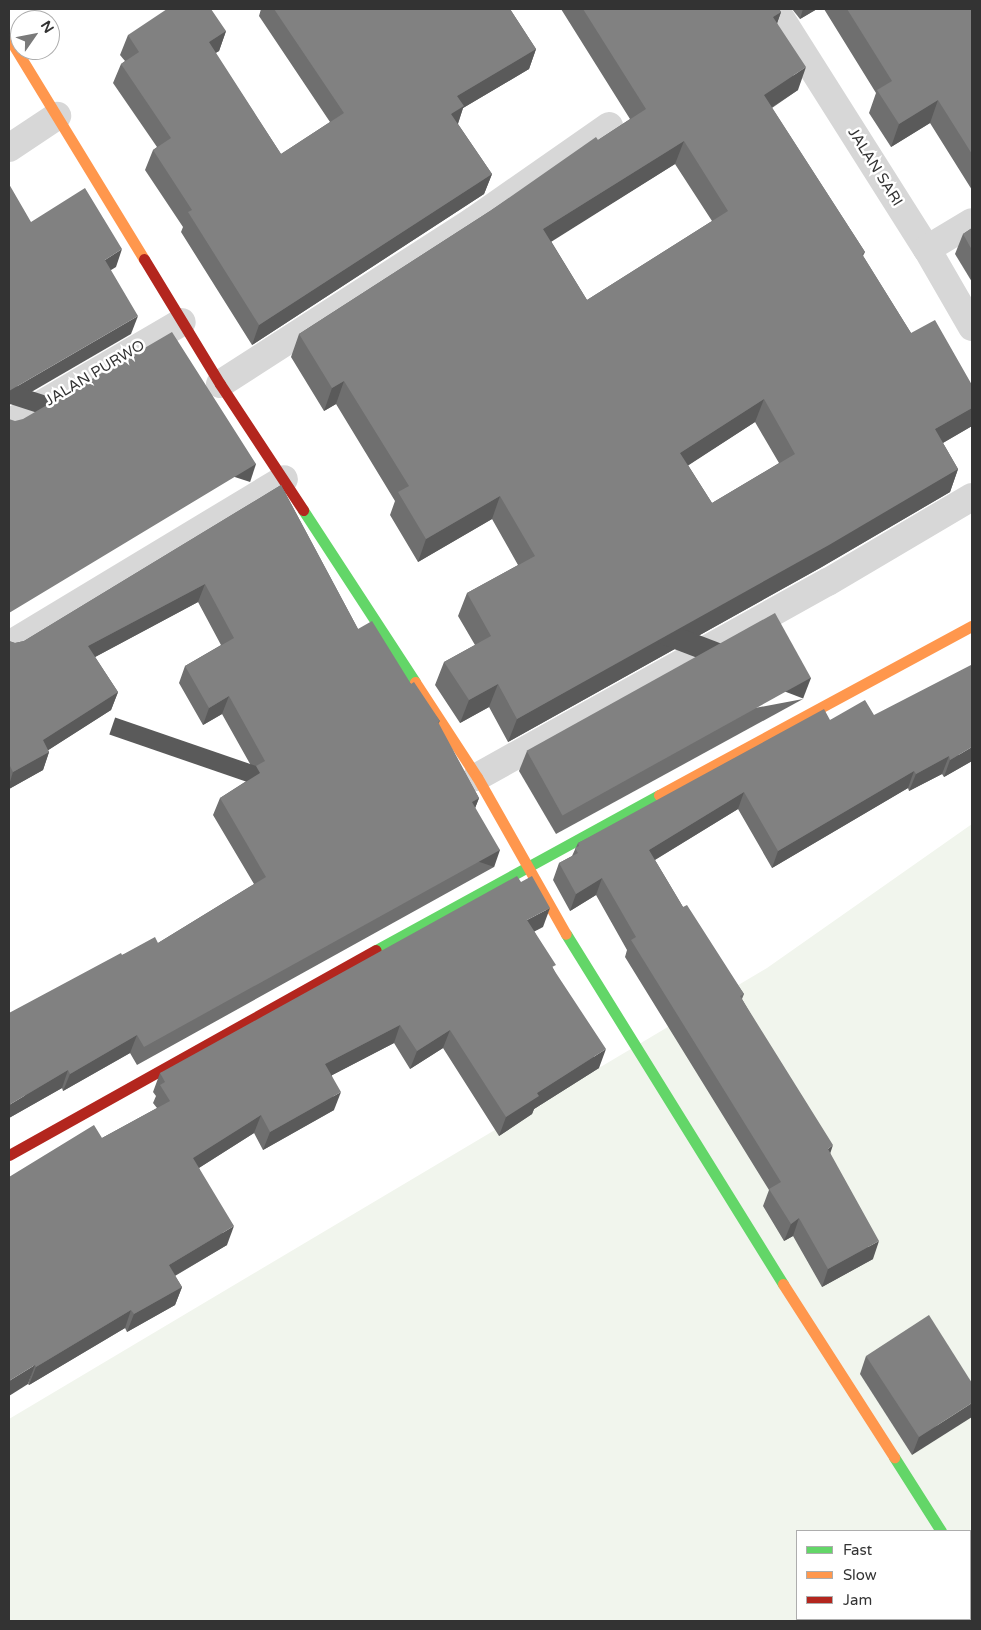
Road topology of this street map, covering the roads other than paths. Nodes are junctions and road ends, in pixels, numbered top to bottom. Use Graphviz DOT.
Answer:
graph roads {
  1 [pos="775,9"];
  2 [pos="9,38"];
  3 [pos="57,116"];
  4 [pos="610,126"];
  5 [pos="9,148"];
  6 [pos="972,222"];
  7 [pos="928,249"];
  8 [pos="182,322"];
  9 [pos="972,327"];
  10 [pos="220,384"];
  11 [pos="9,424"];
  12 [pos="284,479"];
  13 [pos="972,497"];
  14 [pos="972,626"];
  15 [pos="9,645"];
  16 [pos="477,777"];
  17 [pos="529,867"];
  18 [pos="9,1155"];
  19 [pos="940,1530"];
  1 -- 7 [label="street, JALAN SARI"];
  2 -- 3 [label="street"];
  3 -- 5 [label="street"];
  3 -- 8 [label="street"];
  4 -- 10 [label="street"];
  6 -- 7 [label="street"];
  7 -- 9 [label="street, JALAN SARI"];
  8 -- 10 [label="street"];
  8 -- 11 [label="street, JALAN PURWO"];
  10 -- 12 [label="street"];
  12 -- 15 [label="street"];
  12 -- 16 [label="street"];
  13 -- 16 [label="street"];
  14 -- 17 [label="street"];
  16 -- 17 [label="street"];
  17 -- 18 [label="street"];
  17 -- 19 [label="street"];
}
